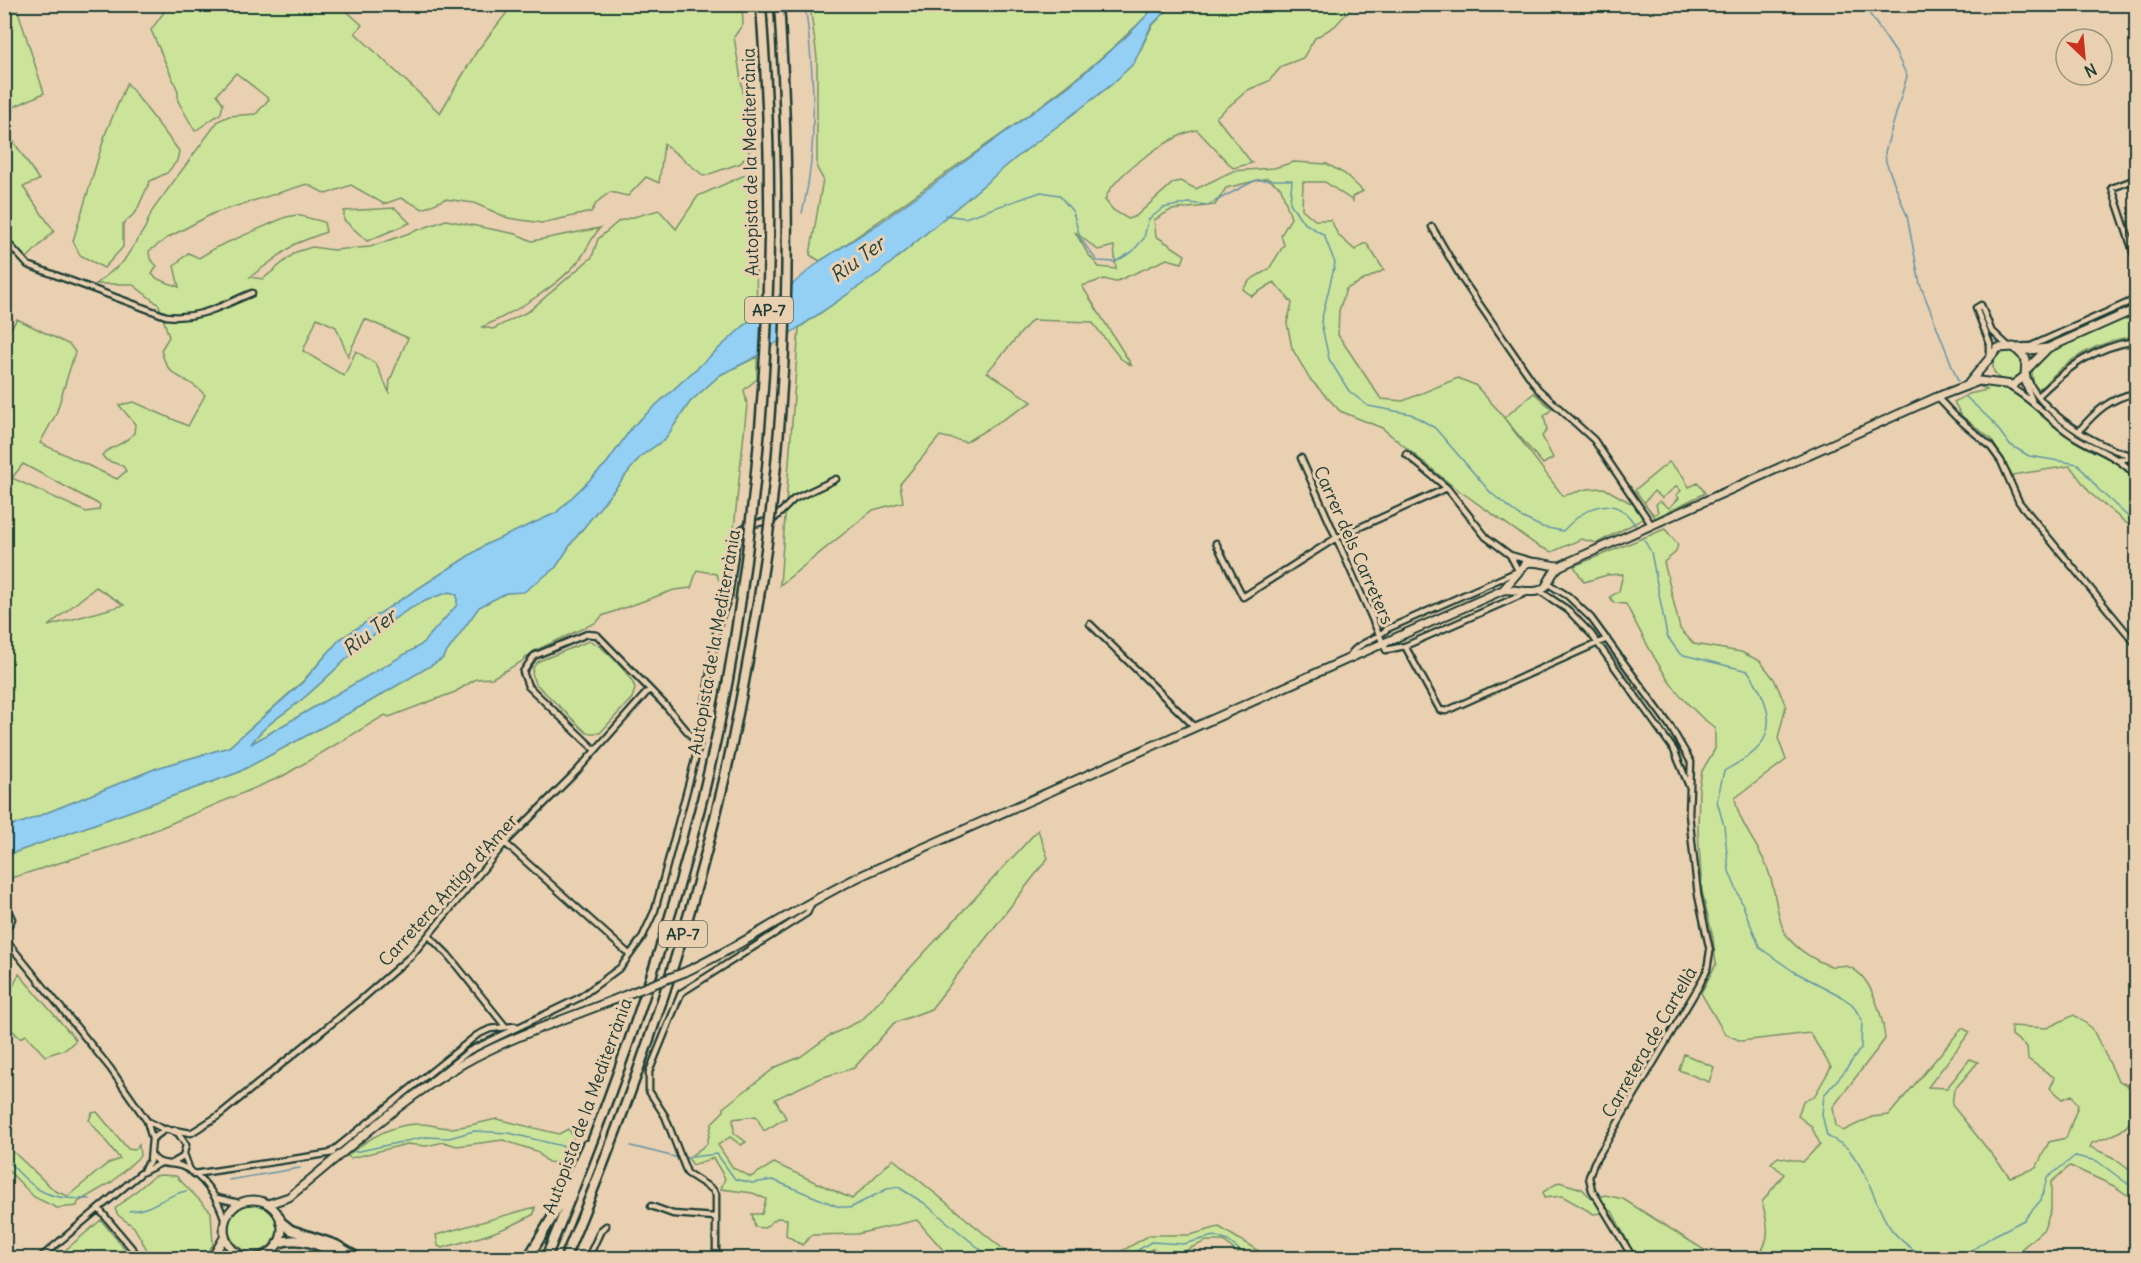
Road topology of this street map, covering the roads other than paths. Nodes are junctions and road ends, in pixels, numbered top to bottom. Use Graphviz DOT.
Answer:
graph roads {
  1 [pos="761,4"];
  2 [pos="779,4"];
  3 [pos="2136,179"];
  4 [pos="1432,227"];
  5 [pos="4,239"];
  6 [pos="2135,250"];
  7 [pos="2136,260"];
  8 [pos="252,293"];
  9 [pos="2136,299"];
  10 [pos="2136,309"];
  11 [pos="2136,341"];
  12 [pos="2014,348"];
  13 [pos="2048,348"];
  14 [pos="1989,359"];
  15 [pos="2025,374"];
  16 [pos="1994,381"];
  17 [pos="1970,383"];
  18 [pos="2008,386"];
  19 [pos="2136,393"];
  20 [pos="2038,396"];
  21 [pos="1937,397"];
  22 [pos="2033,402"];
  23 [pos="2079,431"];
  24 [pos="1406,454"];
  25 [pos="2136,457"];
  26 [pos="1301,458"];
  27 [pos="2118,459"];
  28 [pos="2132,472"];
  29 [pos="836,479"];
  30 [pos="2136,480"];
  31 [pos="1447,488"];
  32 [pos="1649,525"];
  33 [pos="1336,538"];
  34 [pos="1216,543"];
  35 [pos="1510,555"];
  36 [pos="1532,561"];
  37 [pos="1542,564"];
  38 [pos="1560,566"];
  39 [pos="1518,572"];
  40 [pos="1548,580"];
  41 [pos="1503,590"];
  42 [pos="1526,591"];
  43 [pos="1540,591"];
  44 [pos="1090,624"];
  45 [pos="1607,639"];
  46 [pos="1382,640"];
  47 [pos="1598,643"];
  48 [pos="2136,644"];
  49 [pos="1405,646"];
  50 [pos="649,690"];
  51 [pos="1195,727"];
  52 [pos="699,745"];
  53 [pos="595,750"];
  54 [pos="1691,762"];
  55 [pos="1681,766"];
  56 [pos="1689,787"];
  57 [pos="505,843"];
  58 [pos="813,900"];
  59 [pos="4,903"];
  60 [pos="4,933"];
  61 [pos="429,936"];
  62 [pos="4,938"];
  63 [pos="630,955"];
  64 [pos="504,1026"];
  65 [pos="518,1026"];
  66 [pos="418,1094"];
  67 [pos="147,1121"];
  68 [pos="598,1127"];
  69 [pos="164,1130"];
  70 [pos="174,1130"];
  71 [pos="192,1132"];
  72 [pos="152,1139"];
  73 [pos="186,1145"];
  74 [pos="151,1151"];
  75 [pos="346,1152"];
  76 [pos="330,1153"];
  77 [pos="184,1154"];
  78 [pos="161,1163"];
  79 [pos="171,1164"];
  80 [pos="192,1172"];
  81 [pos="141,1173"];
  82 [pos="289,1197"];
  83 [pos="217,1198"];
  84 [pos="239,1203"];
  85 [pos="268,1204"];
  86 [pos="651,1206"];
  87 [pos="99,1209"];
  88 [pos="715,1217"];
  89 [pos="280,1220"];
  90 [pos="225,1222"];
  91 [pos="606,1226"];
  92 [pos="225,1236"];
  93 [pos="275,1246"];
  94 [pos="237,1252"];
  95 [pos="40,1258"];
  96 [pos="140,1258"];
  97 [pos="212,1258"];
  98 [pos="258,1258"];
  99 [pos="273,1258"];
  100 [pos="343,1258"];
  101 [pos="358,1258"];
  102 [pos="528,1258"];
  103 [pos="546,1258"];
  104 [pos="565,1258"];
  105 [pos="588,1258"];
  106 [pos="716,1258"];
  107 [pos="1633,1258"];
  1 -- 68 [label="highway, Autopista de la Mediterrània / AP-7, bridge"];
  2 -- 104 [label="highway, Autopista de la Mediterrània / AP-7, bridge"];
  3 -- 6 [label="street"];
  4 -- 32 [label="street"];
  5 -- 8 [label="street"];
  6 -- 7 [label="street"];
  9 -- 12 [label="street"];
  10 -- 13 [label="main road"];
  11 -- 20 [label="street"];
  12 -- 13 [label="main road"];
  12 -- 14 [label="main road"];
  12 -- 14 [label="street"];
  12 -- 15 [label="main road"];
  13 -- 15 [label="main road"];
  14 -- 16 [label="main road"];
  14 -- 17 [label="main road"];
  15 -- 18 [label="main road"];
  15 -- 20 [label="street"];
  15 -- 22 [label="street"];
  16 -- 17 [label="main road"];
  16 -- 18 [label="main road"];
  17 -- 21 [label="main road"];
  18 -- 22 [label="street"];
  19 -- 23 [label="street"];
  20 -- 23 [label="street"];
  21 -- 32 [label="main road"];
  21 -- 48 [label="street"];
  22 -- 27 [label="street"];
  23 -- 25 [label="street"];
  24 -- 31 [label="street"];
  25 -- 27 [label="street"];
  25 -- 28 [label="street"];
  26 -- 33 [label="street, Carrer dels Carreters"];
  27 -- 28 [label="street"];
  28 -- 30 [label="street"];
  29 -- 52 [label="street"];
  31 -- 33 [label="street"];
  31 -- 35 [label="street"];
  32 -- 38 [label="main road"];
  33 -- 34 [label="street"];
  33 -- 46 [label="street, Carrer dels Carreters"];
  35 -- 36 [label="street"];
  35 -- 39 [label="street"];
  36 -- 37 [label="main road"];
  36 -- 39 [label="main road"];
  37 -- 38 [label="main road"];
  37 -- 40 [label="main road"];
  38 -- 40 [label="main road"];
  39 -- 41 [label="main road"];
  39 -- 42 [label="main road"];
  39 -- 46 [label="street"];
  40 -- 43 [label="main road"];
  40 -- 45 [label="street"];
  41 -- 42 [label="main road"];
  41 -- 46 [label="main road"];
  42 -- 43 [label="main road"];
  42 -- 49 [label="street"];
  43 -- 47 [label="street, Carretera de Cartellà"];
  44 -- 51 [label="street"];
  45 -- 47 [label="street"];
  45 -- 54 [label="street"];
  46 -- 49 [label="street"];
  46 -- 51 [label="main road"];
  47 -- 49 [label="street"];
  47 -- 55 [label="street, Carretera de Cartellà"];
  50 -- 52 [label="street"];
  50 -- 53 [label="street, Carretera Antiga d'Amer"];
  50 -- 53 [label="street"];
  51 -- 58 [label="main road"];
  52 -- 63 [label="street"];
  53 -- 57 [label="street, Carretera Antiga d'Amer"];
  54 -- 55 [label="street"];
  54 -- 56 [label="street, Carretera de Cartellà"];
  55 -- 56 [label="street, Carretera de Cartellà"];
  56 -- 107 [label="street, Carretera de Cartellà"];
  57 -- 61 [label="street, Carretera Antiga d'Amer"];
  57 -- 63 [label="street"];
  58 -- 66 [label="main road, bridge"];
  58 -- 88 [label="street"];
  59 -- 60 [label="street"];
  61 -- 64 [label="street"];
  61 -- 71 [label="street, Carretera Antiga d'Amer"];
  62 -- 67 [label="street"];
  63 -- 65 [label="street"];
  64 -- 65 [label="street"];
  64 -- 76 [label="street"];
  65 -- 66 [label="street"];
  66 -- 75 [label="main road"];
  67 -- 69 [label="street"];
  67 -- 72 [label="street"];
  68 -- 102 [label="highway"];
  68 -- 103 [label="highway, Autopista de la Mediterrània / AP-7"];
  69 -- 70 [label="street"];
  69 -- 72 [label="street"];
  70 -- 71 [label="street"];
  70 -- 73 [label="street"];
  71 -- 73 [label="street"];
  72 -- 74 [label="street"];
  73 -- 77 [label="street"];
  74 -- 78 [label="street"];
  74 -- 81 [label="street"];
  75 -- 76 [label="street"];
  75 -- 82 [label="main road"];
  76 -- 80 [label="street"];
  77 -- 79 [label="street"];
  77 -- 80 [label="street"];
  78 -- 79 [label="street"];
  78 -- 81 [label="street"];
  79 -- 80 [label="street"];
  80 -- 83 [label="street"];
  81 -- 87 [label="street"];
  82 -- 85 [label="main road"];
  82 -- 89 [label="main road"];
  83 -- 84 [label="street"];
  83 -- 90 [label="street"];
  84 -- 85 [label="main road"];
  84 -- 90 [label="main road"];
  85 -- 89 [label="main road"];
  86 -- 88 [label="street"];
  87 -- 95 [label="street"];
  87 -- 96 [label="street"];
  88 -- 106 [label="street"];
  89 -- 93 [label="main road"];
  89 -- 101 [label="highway"];
  90 -- 92 [label="main road"];
  91 -- 105 [label="street"];
  92 -- 94 [label="main road"];
  92 -- 97 [label="main road"];
  93 -- 98 [label="main road"];
  93 -- 99 [label="street"];
  93 -- 100 [label="highway"];
  94 -- 97 [label="main road"];
  94 -- 98 [label="main road"];
}
